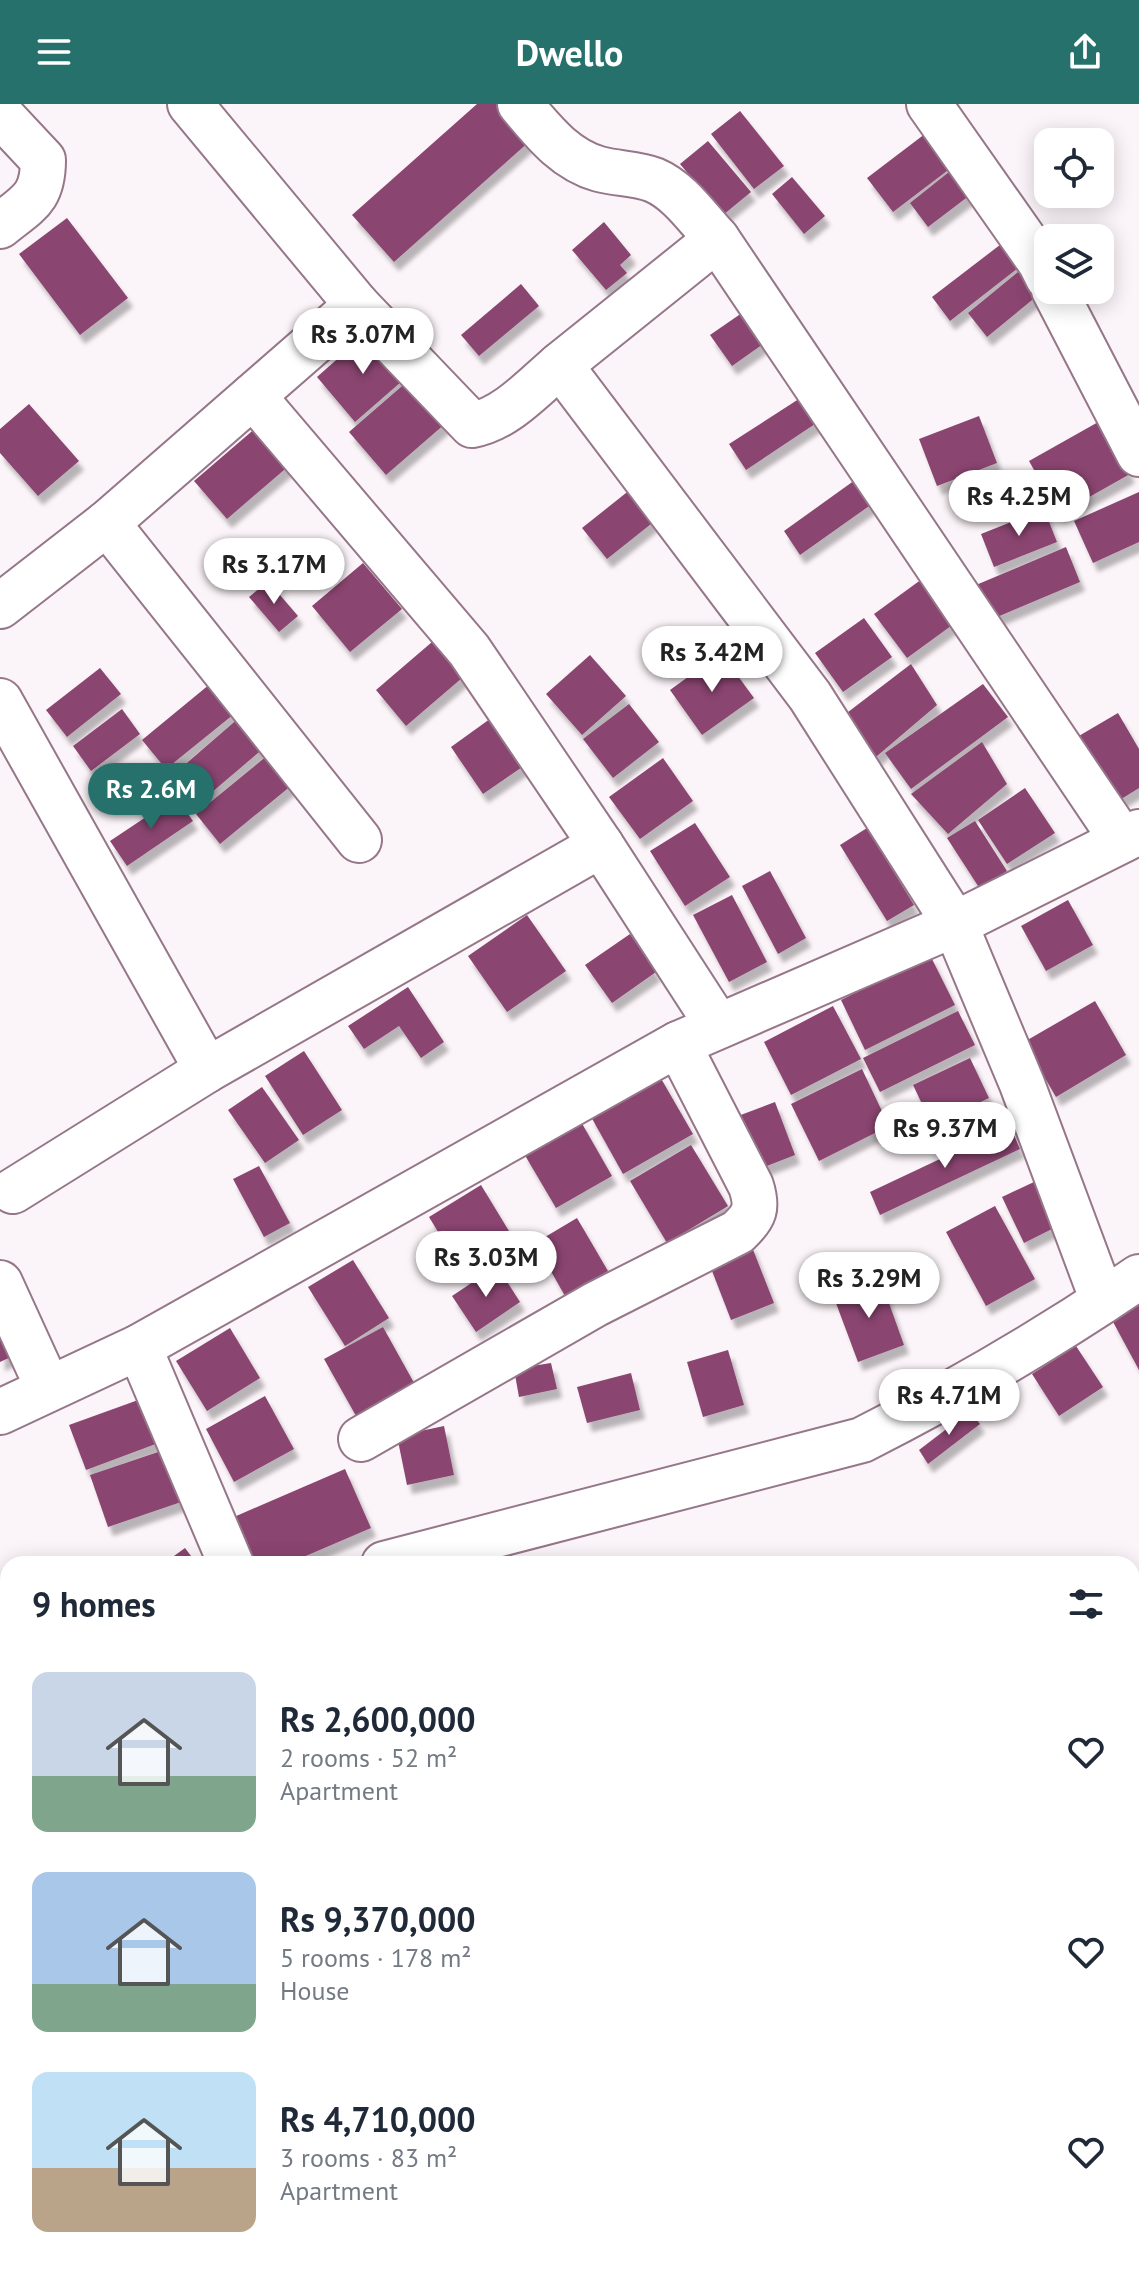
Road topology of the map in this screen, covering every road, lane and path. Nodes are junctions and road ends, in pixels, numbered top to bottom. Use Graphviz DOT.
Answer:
graph roads {
  1 [pos="190,104"];
  2 [pos="520,104"];
  3 [pos="929,104"];
  4 [pos="0,114"];
  5 [pos="0,226"];
  6 [pos="717,239"];
  7 [pos="1034,253"];
  8 [pos="1061,304"];
  9 [pos="357,305"];
  10 [pos="560,365"];
  11 [pos="253,396"];
  12 [pos="1139,454"];
  13 [pos="107,523"];
  14 [pos="0,606"];
  15 [pos="0,701"];
  16 [pos="1131,836"];
  17 [pos="359,840"];
  18 [pos="601,845"];
  19 [pos="955,924"];
  20 [pos="718,1026"];
  21 [pos="678,1044"];
  22 [pos="207,1070"];
  23 [pos="13,1191"];
  24 [pos="1139,1277"];
  25 [pos="0,1283"];
  26 [pos="1103,1301"];
  27 [pos="139,1347"];
  28 [pos="48,1388"];
  29 [pos="0,1412"];
  30 [pos="361,1439"];
  31 [pos="228,1556"];
  32 [pos="415,1556"];
  1 -- 9 [label="street"];
  2 -- 6 [label="street"];
  3 -- 7 [label="street"];
  4 -- 5 [label="street"];
  6 -- 10 [label="street"];
  6 -- 16 [label="street"];
  8 -- 12 [label="street"];
  9 -- 10 [label="street"];
  9 -- 11 [label="street"];
  10 -- 19 [label="street"];
  11 -- 13 [label="street"];
  11 -- 18 [label="street"];
  13 -- 14 [label="street"];
  13 -- 17 [label="street"];
  15 -- 22 [label="street"];
  16 -- 19 [label="street"];
  18 -- 20 [label="street"];
  18 -- 22 [label="street"];
  19 -- 20 [label="street"];
  19 -- 26 [label="street"];
  20 -- 21 [label="street"];
  21 -- 27 [label="street"];
  21 -- 30 [label="street"];
  22 -- 23 [label="street"];
  24 -- 26 [label="street"];
  25 -- 28 [label="street"];
  26 -- 32 [label="street"];
  27 -- 28 [label="street"];
  27 -- 31 [label="street"];
  28 -- 29 [label="street"];
}
